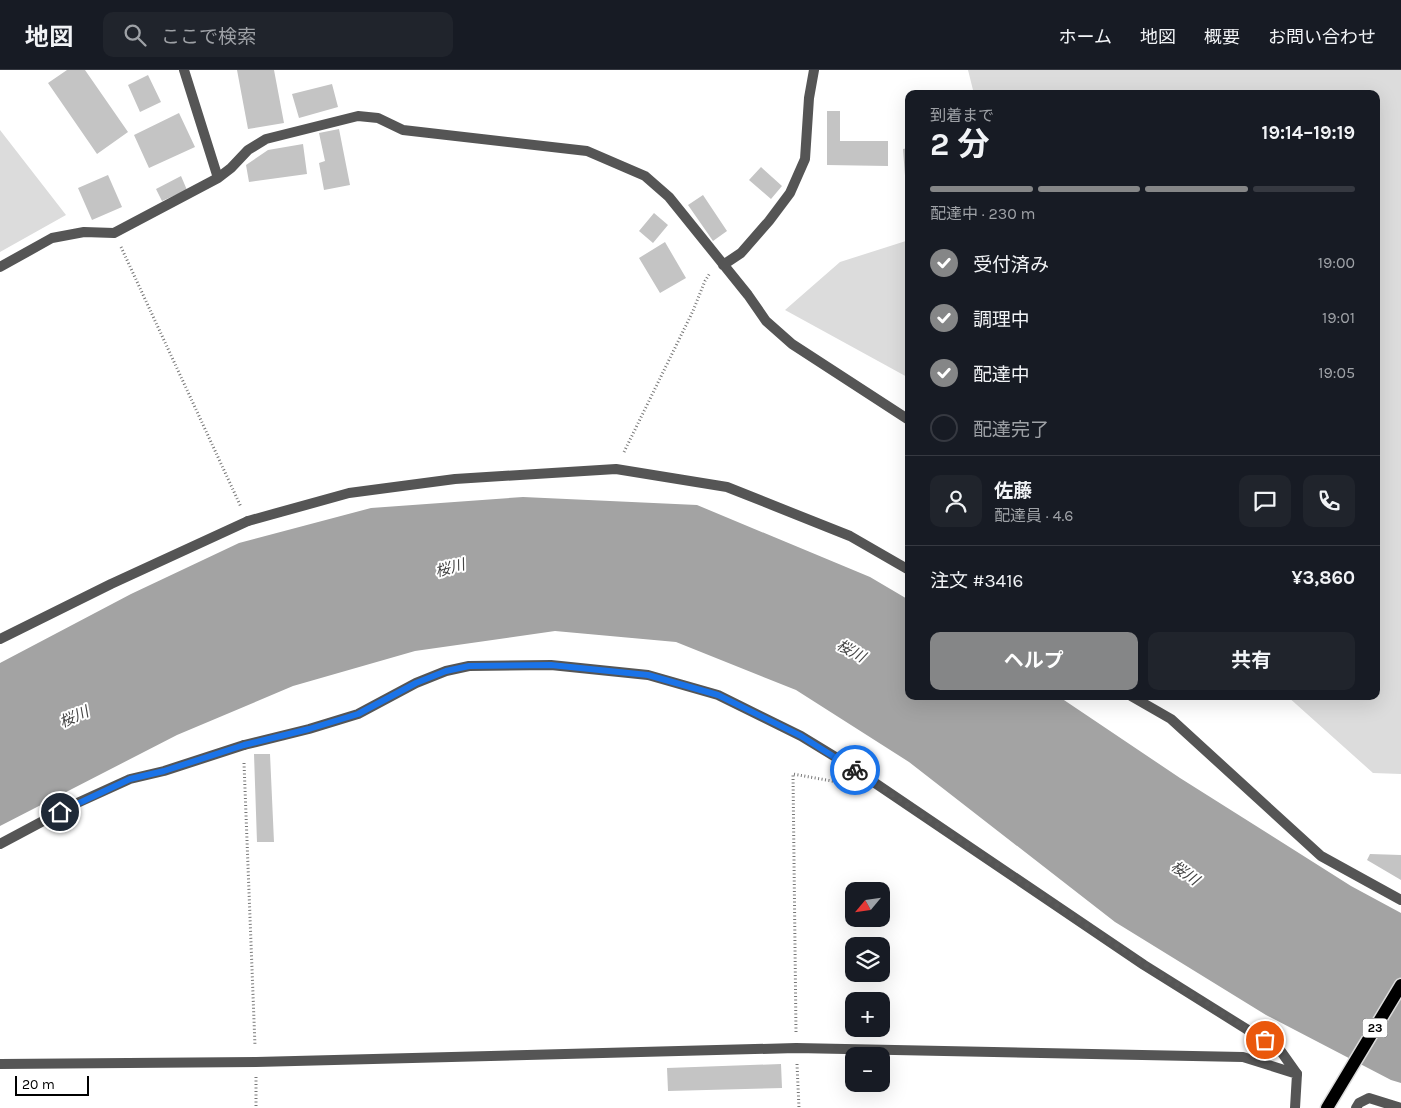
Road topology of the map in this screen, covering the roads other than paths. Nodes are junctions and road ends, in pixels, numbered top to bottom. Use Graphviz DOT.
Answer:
graph roads {
  1 [pos="184,70"];
  2 [pos="814,70"];
  3 [pos="218,178"];
  4 [pos="723,265"];
  5 [pos="0,267"];
  6 [pos="905,417"];
  7 [pos="905,568"];
  8 [pos="0,639"];
  9 [pos="1139,700"];
  10 [pos="0,844"];
  11 [pos="1401,900"];
  12 [pos="1401,985"];
  13 [pos="0,1064"];
  14 [pos="1297,1074"];
  15 [pos="1295,1108"];
  16 [pos="1327,1108"];
  17 [pos="1356,1108"];
  18 [pos="1401,1108"];
  1 -- 3 [label="street"];
  2 -- 4 [label="street"];
  3 -- 4 [label="street"];
  3 -- 5 [label="street"];
  4 -- 6 [label="street"];
  7 -- 8 [label="street"];
  9 -- 11 [label="street"];
  10 -- 14 [label="street"];
  12 -- 16 [label="main road, 23"];
  13 -- 14 [label="street"];
  14 -- 15 [label="street"];
  17 -- 18 [label="street"];
}
